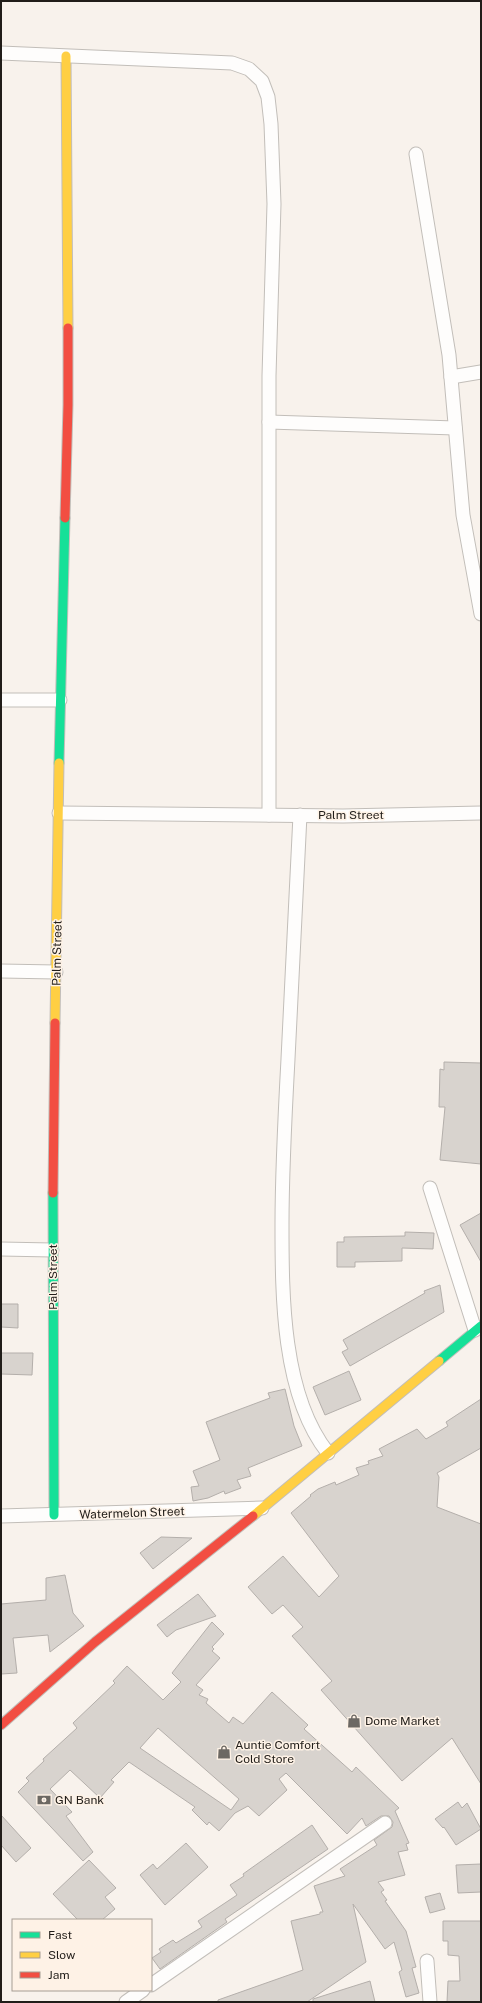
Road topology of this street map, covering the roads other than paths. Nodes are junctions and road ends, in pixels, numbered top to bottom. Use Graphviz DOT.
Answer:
graph roads {
  1 [pos="1,53"];
  2 [pos="66,56"];
  3 [pos="416,154"];
  4 [pos="481,372"];
  5 [pos="451,377"];
  6 [pos="269,422"];
  7 [pos="455,428"];
  8 [pos="481,614"];
  9 [pos="1,700"];
  10 [pos="60,700"];
  11 [pos="59,813"];
  12 [pos="481,813"];
  13 [pos="269,815"];
  14 [pos="300,815"];
  15 [pos="1,971"];
  16 [pos="56,972"];
  17 [pos="430,1188"];
  18 [pos="1,1249"];
  19 [pos="52,1250"];
  20 [pos="478,1328"];
  21 [pos="328,1453"];
  22 [pos="262,1508"];
  23 [pos="1,1516"];
  24 [pos="54,1516"];
  25 [pos="1,1725"];
  26 [pos="385,1823"];
  27 [pos="427,1961"];
  28 [pos="152,1984"];
  29 [pos="142,1991"];
  30 [pos="126,2002"];
  31 [pos="430,2002"];
  1 -- 2 [label="street"];
  2 -- 6 [label="street"];
  2 -- 10 [label="street"];
  3 -- 5 [label="street"];
  4 -- 5 [label="street"];
  5 -- 7 [label="street"];
  6 -- 7 [label="street"];
  6 -- 13 [label="street"];
  7 -- 8 [label="street"];
  9 -- 10 [label="street"];
  10 -- 11 [label="street"];
  11 -- 13 [label="street, Palm Street"];
  11 -- 16 [label="street, Palm Street"];
  12 -- 14 [label="street, Palm Street"];
  13 -- 14 [label="street, Palm Street"];
  14 -- 21 [label="street"];
  15 -- 16 [label="street"];
  16 -- 19 [label="street, Palm Street"];
  17 -- 20 [label="street"];
  18 -- 19 [label="street"];
  19 -- 24 [label="street, Palm Street"];
  20 -- 21 [label="street"];
  21 -- 22 [label="street"];
  22 -- 24 [label="street, Watermelon Street"];
  22 -- 25 [label="street"];
  23 -- 24 [label="street, Watermelon Street"];
  26 -- 28 [label="street"];
  27 -- 31 [label="street"];
  29 -- 30 [label="street"];
}
